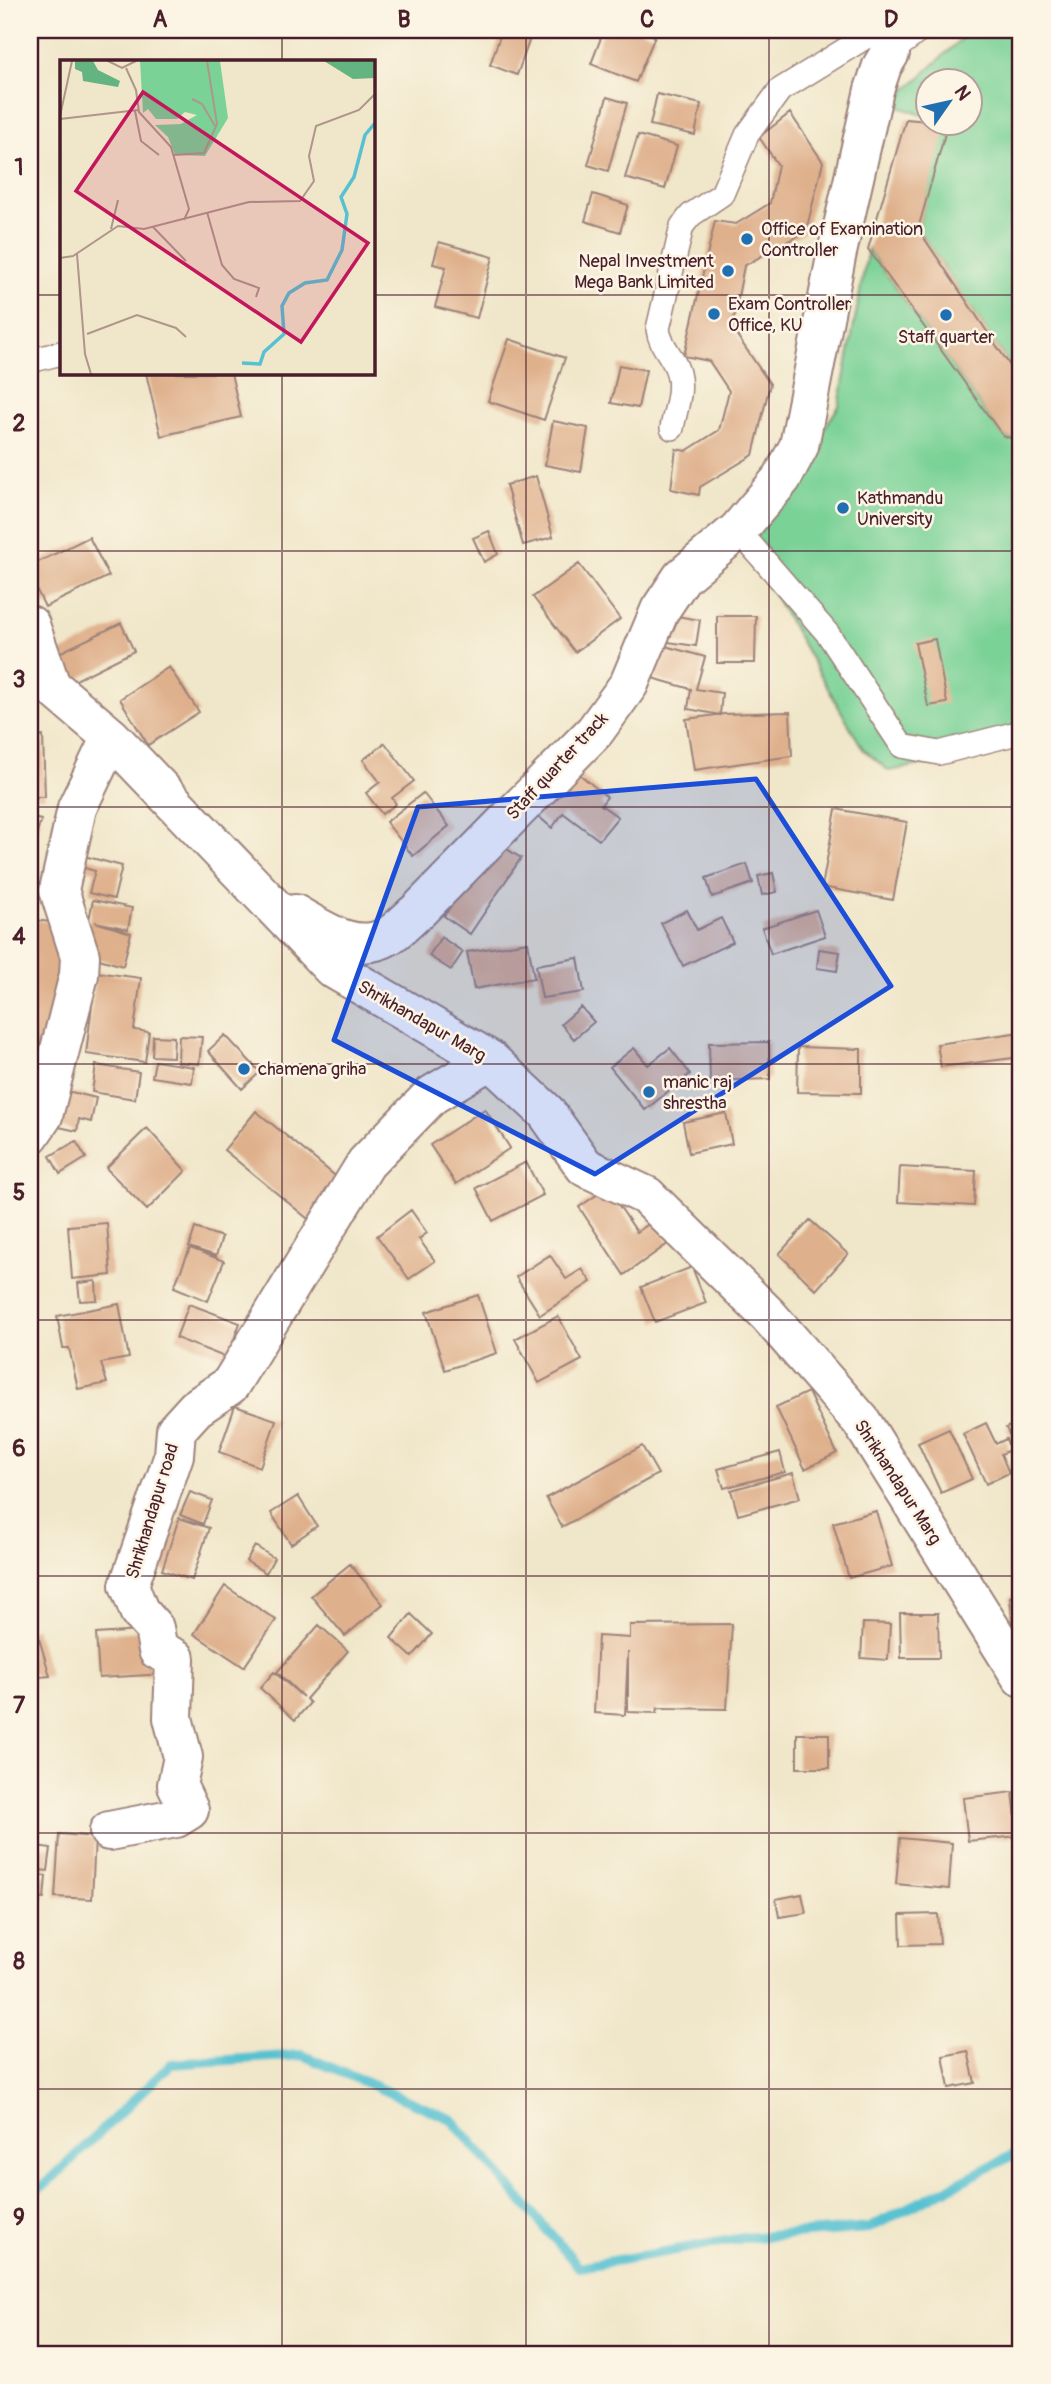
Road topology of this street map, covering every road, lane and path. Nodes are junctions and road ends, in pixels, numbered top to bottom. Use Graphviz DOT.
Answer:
graph roads {
  1 [pos="920,30"];
  2 [pos="874,39"];
  3 [pos="60,353"];
  4 [pos="30,361"];
  5 [pos="672,428"];
  6 [pos="738,530"];
  7 [pos="30,625"];
  8 [pos="1021,732"];
  9 [pos="111,737"];
  10 [pos="252,888"];
  11 [pos="490,1060"];
  12 [pos="30,1135"];
  13 [pos="1021,1677"];
  14 [pos="109,1831"];
  1 -- 2 [label="lane, Staff quarter track"];
  2 -- 5 [label="lane"];
  2 -- 6 [label="street, Staff quarter track"];
  3 -- 4 [label="lane"];
  6 -- 8 [label="lane"];
  6 -- 10 [label="street, Staff quarter track"];
  7 -- 9 [label="street, Shrikhandapur Marg"];
  9 -- 10 [label="street, Shrikhandapur Marg"];
  9 -- 12 [label="street"];
  10 -- 11 [label="street, Shrikhandapur Marg"];
  11 -- 13 [label="street, Shrikhandapur Marg"];
  11 -- 14 [label="street, Shrikhandapur road"];
}
